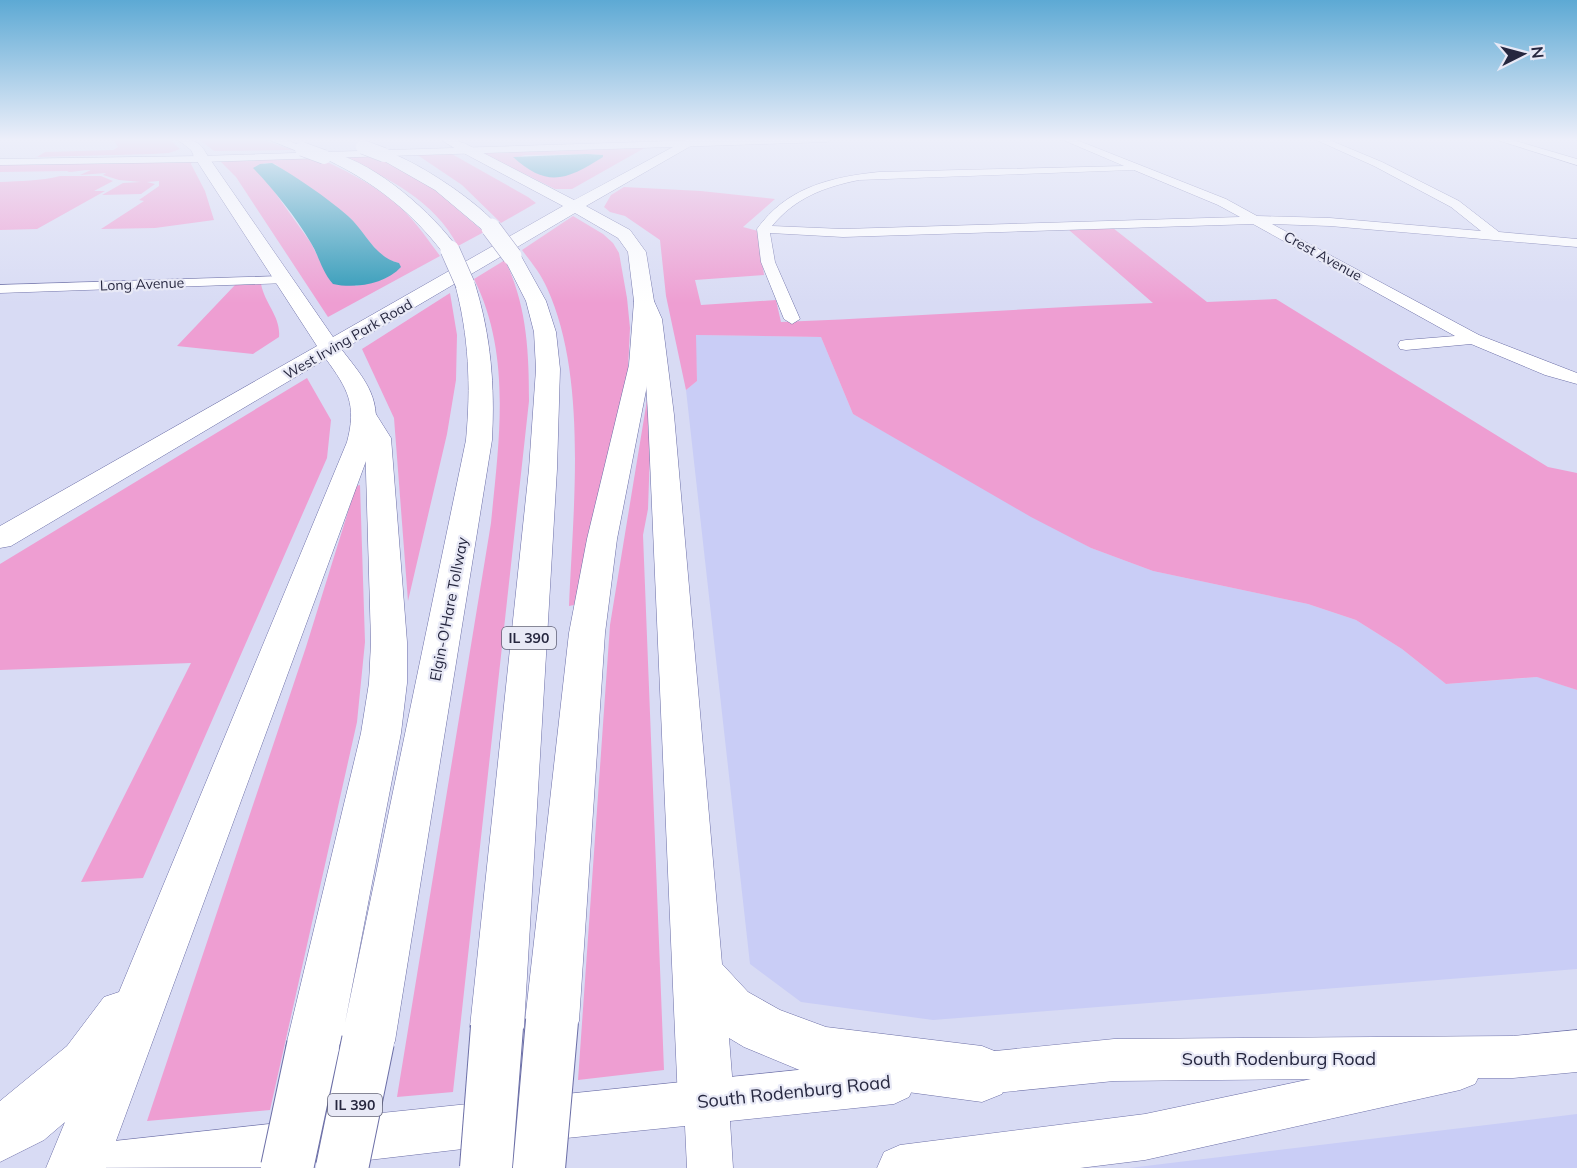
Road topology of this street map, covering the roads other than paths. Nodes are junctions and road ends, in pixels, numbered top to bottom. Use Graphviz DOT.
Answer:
graph roads {
  1 [pos="228,194"];
  2 [pos="396,194"];
  3 [pos="450,194"];
  4 [pos="459,194"];
  5 [pos="548,194"];
  6 [pos="586,194"];
  7 [pos="586,194"];
  8 [pos="802,194"];
  9 [pos="1202,194"];
  10 [pos="1435,194"];
  11 [pos="461,201"];
  12 [pos="567,204"];
  13 [pos="1256,220"];
  14 [pos="763,228"];
  15 [pos="1495,236"];
  16 [pos="1577,243"];
  17 [pos="283,280"];
  18 [pos="0,289"];
  19 [pos="644,301"];
  20 [pos="792,319"];
  21 [pos="1473,339"];
  22 [pos="325,342"];
  23 [pos="1406,345"];
  24 [pos="1577,379"];
  25 [pos="365,416"];
  26 [pos="0,514"];
  27 [pos="0,539"];
  28 [pos="699,974"];
  29 [pos="151,978"];
  30 [pos="1577,1051"];
  31 [pos="1513,1057"];
  32 [pos="982,1074"];
  33 [pos="706,1101"];
  34 [pos="0,1133"];
  35 [pos="77,1168"];
  36 [pos="287,1168"];
  37 [pos="342,1168"];
  38 [pos="486,1168"];
  39 [pos="539,1168"];
  40 [pos="710,1168"];
  41 [pos="900,1168"];
  1 -- 17 [label="main road"];
  2 -- 37 [label="main road, Elgin-O'Hare Tollway / IL 390, bridge"];
  3 -- 11 [label="main road, IL 390, bridge"];
  4 -- 11 [label="main road"];
  5 -- 12 [label="main road"];
  6 -- 12 [label="main road, West Irving Park Road"];
  7 -- 12 [label="main road, West Irving Park Road"];
  8 -- 14 [label="street"];
  9 -- 13 [label="street, Crest Avenue"];
  10 -- 15 [label="street"];
  11 -- 38 [label="main road, IL 390, bridge"];
  12 -- 19 [label="main road"];
  12 -- 22 [label="main road, West Irving Park Road"];
  13 -- 14 [label="street"];
  13 -- 15 [label="street"];
  13 -- 21 [label="street, Crest Avenue"];
  14 -- 20 [label="street"];
  15 -- 16 [label="street"];
  17 -- 18 [label="street, Long Avenue"];
  17 -- 22 [label="main road"];
  19 -- 28 [label="main road"];
  19 -- 39 [label="main road, bridge"];
  21 -- 23 [label="street"];
  21 -- 24 [label="street, Crest Avenue"];
  22 -- 25 [label="main road"];
  22 -- 26 [label="main road, West Irving Park Road"];
  22 -- 27 [label="main road, West Irving Park Road"];
  25 -- 29 [label="main road"];
  25 -- 36 [label="main road, bridge"];
  28 -- 32 [label="main road"];
  28 -- 33 [label="main road"];
  29 -- 34 [label="main road"];
  29 -- 35 [label="main road"];
  30 -- 31 [label="street, South Rodenburg Road"];
  31 -- 32 [label="street, South Rodenburg Road"];
  31 -- 41 [label="street, South Rodenburg Road"];
  32 -- 33 [label="street, South Rodenburg Road"];
  33 -- 35 [label="street, South Rodenburg Road"];
  33 -- 40 [label="street"];
}
